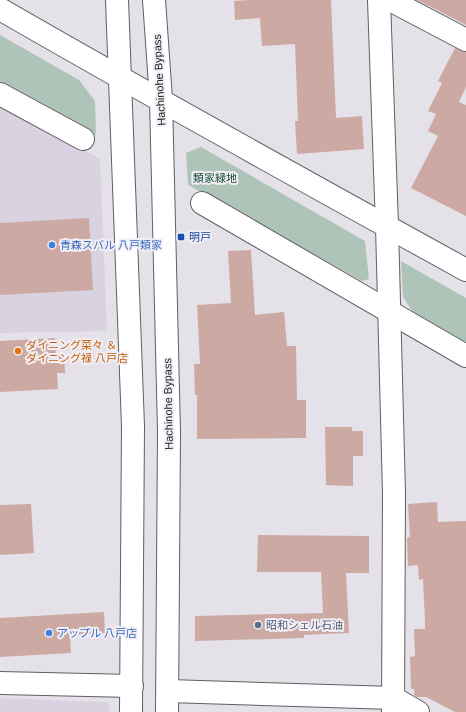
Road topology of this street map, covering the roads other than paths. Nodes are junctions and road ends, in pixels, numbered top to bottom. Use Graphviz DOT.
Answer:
graph roads {
  1 [pos="117,0"];
  2 [pos="154,0"];
  3 [pos="379,0"];
  4 [pos="390,0"];
  5 [pos="0,9"];
  6 [pos="466,40"];
  7 [pos="122,79"];
  8 [pos="0,94"];
  9 [pos="161,99"];
  10 [pos="83,139"];
  11 [pos="202,203"];
  12 [pos="387,226"];
  13 [pos="466,270"];
  14 [pos="388,313"];
  15 [pos="466,356"];
  16 [pos="0,683"];
  17 [pos="132,686"];
  18 [pos="168,691"];
  19 [pos="393,705"];
  20 [pos="131,712"];
  21 [pos="167,712"];
  22 [pos="418,712"];
  1 -- 7 [label="main road"];
  2 -- 9 [label="main road, Hachinohe Bypass"];
  3 -- 12 [label="main road"];
  4 -- 6 [label="main road"];
  5 -- 7 [label="main road"];
  7 -- 9 [label="main road"];
  7 -- 17 [label="main road"];
  8 -- 10 [label="main road"];
  9 -- 12 [label="main road"];
  9 -- 18 [label="main road, Hachinohe Bypass"];
  11 -- 14 [label="main road"];
  12 -- 13 [label="main road"];
  12 -- 14 [label="main road"];
  14 -- 15 [label="main road"];
  14 -- 19 [label="main road"];
  16 -- 17 [label="main road"];
  17 -- 20 [label="main road"];
  18 -- 19 [label="main road"];
  18 -- 21 [label="main road, Hachinohe Bypass"];
  19 -- 22 [label="main road"];
}
